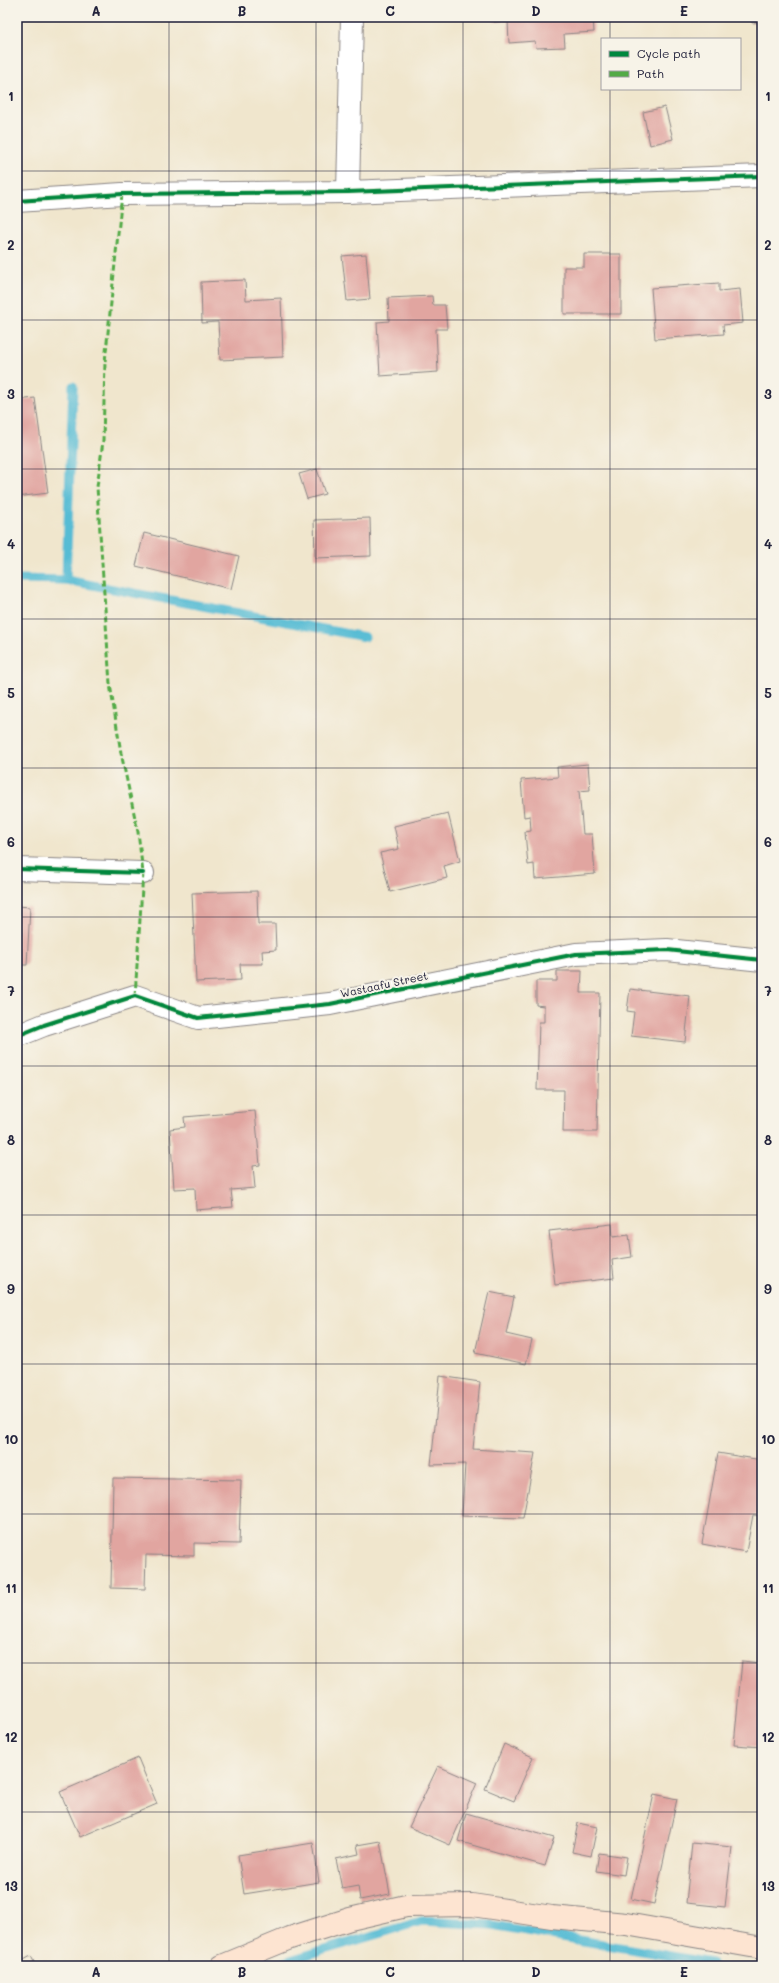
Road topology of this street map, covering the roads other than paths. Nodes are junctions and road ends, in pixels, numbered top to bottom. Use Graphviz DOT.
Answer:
graph roads {
  1 [pos="352,17"];
  2 [pos="762,176"];
  3 [pos="348,192"];
  4 [pos="17,201"];
  5 [pos="17,869"];
  6 [pos="143,873"];
  7 [pos="762,960"];
  8 [pos="17,1036"];
  9 [pos="762,1948"];
  10 [pos="222,1966"];
  1 -- 3 [label="street"];
  2 -- 3 [label="street"];
  3 -- 4 [label="street"];
  5 -- 6 [label="street"];
  7 -- 8 [label="street, Wastaafu Street"];
  9 -- 10 [label="main road"];
}
